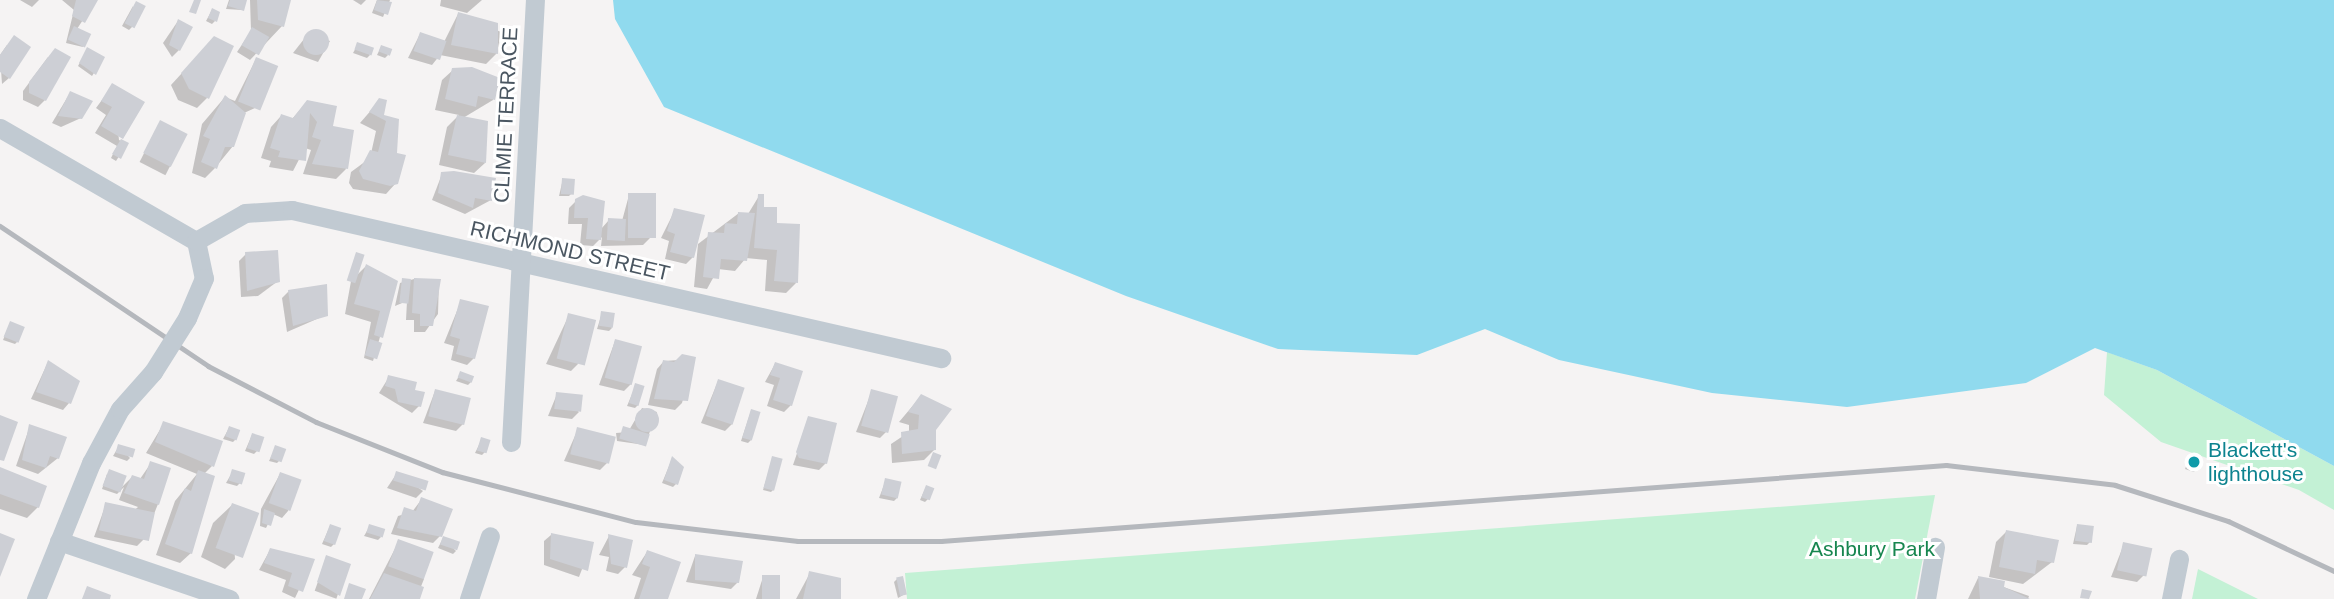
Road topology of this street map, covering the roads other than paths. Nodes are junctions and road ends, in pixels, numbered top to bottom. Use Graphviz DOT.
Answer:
graph roads {
  1 [pos="535,0"];
  2 [pos="0,128"];
  3 [pos="196,241"];
  4 [pos="525,264"];
  5 [pos="941,359"];
  6 [pos="511,442"];
  7 [pos="489,536"];
  8 [pos="59,541"];
  9 [pos="1935,547"];
  10 [pos="2179,559"];
  11 [pos="36,599"];
  12 [pos="229,599"];
  13 [pos="469,599"];
  14 [pos="1926,599"];
  15 [pos="2171,599"];
  1 -- 4 [label="street, CLIMIE TERRACE"];
  2 -- 3 [label="street"];
  3 -- 4 [label="street, RICHMOND STREET"];
  3 -- 8 [label="street, bridge"];
  4 -- 5 [label="street, RICHMOND STREET"];
  4 -- 6 [label="street, CLIMIE TERRACE"];
  7 -- 13 [label="street"];
  8 -- 11 [label="street"];
  8 -- 12 [label="street"];
  9 -- 14 [label="street"];
  10 -- 15 [label="street"];
}
